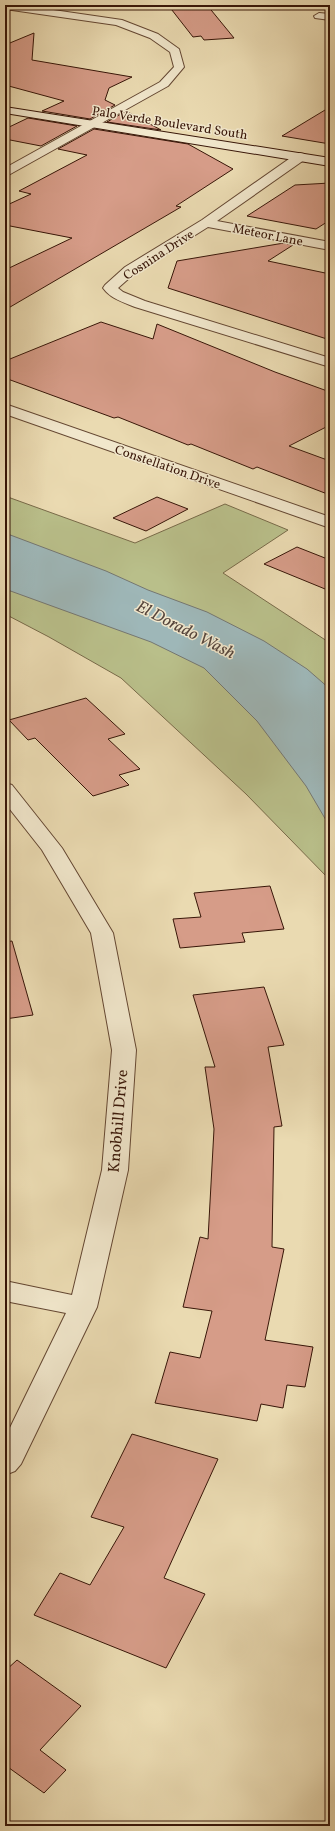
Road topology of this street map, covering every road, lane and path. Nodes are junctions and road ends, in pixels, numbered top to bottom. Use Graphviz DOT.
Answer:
graph roads {
  1 [pos="5,6"];
  2 [pos="319,16"];
  3 [pos="330,17"];
  4 [pos="5,110"];
  5 [pos="93,124"];
  6 [pos="300,157"];
  7 [pos="330,162"];
  8 [pos="5,173"];
  9 [pos="206,222"];
  10 [pos="330,246"];
  11 [pos="330,363"];
  12 [pos="5,409"];
  13 [pos="330,523"];
  14 [pos="5,789"];
  15 [pos="5,1291"];
  16 [pos="84,1307"];
  17 [pos="5,1463"];
  1 -- 5 [label="street"];
  2 -- 3 [label="street"];
  4 -- 5 [label="street, Palo Verde Boulevard South"];
  5 -- 6 [label="street, Palo Verde Boulevard South"];
  5 -- 8 [label="street"];
  6 -- 7 [label="street, Palo Verde Boulevard South"];
  6 -- 9 [label="street, Cosnina Drive"];
  9 -- 10 [label="street, Meteor Lane"];
  9 -- 11 [label="street, Cosnina Drive"];
  12 -- 13 [label="street, Constellation Drive"];
  14 -- 16 [label="street, Knobhill Drive"];
  15 -- 16 [label="street"];
  16 -- 17 [label="street, Knobhill Drive"];
}
